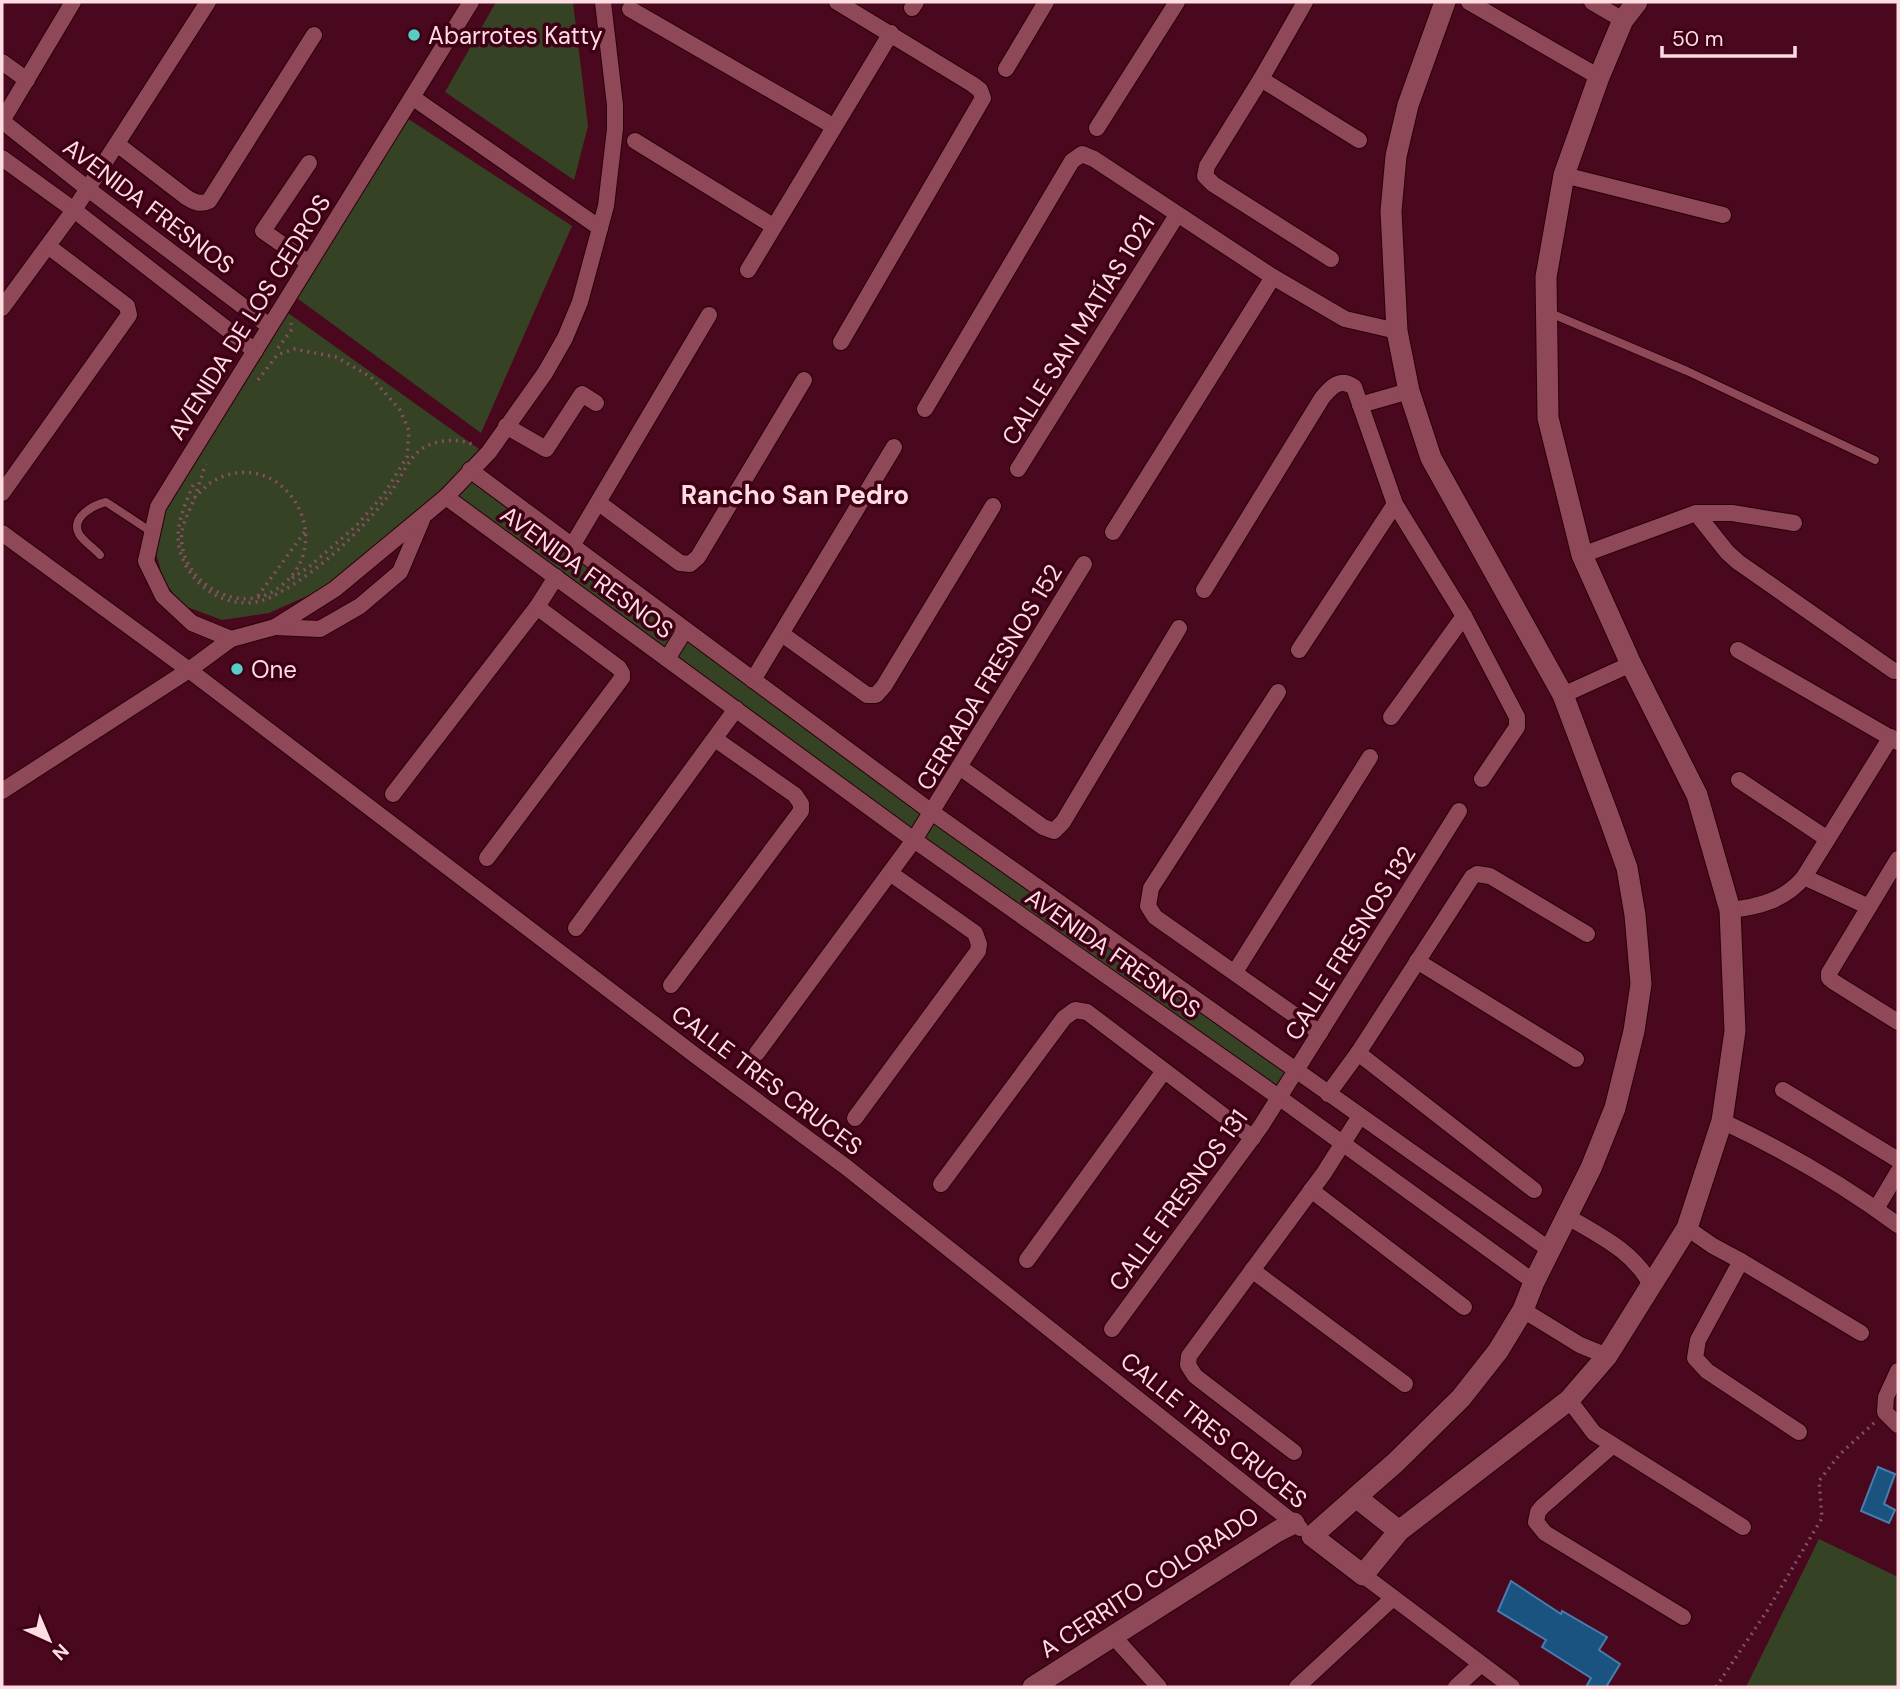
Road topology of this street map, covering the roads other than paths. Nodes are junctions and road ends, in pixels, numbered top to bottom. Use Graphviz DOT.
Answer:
graph roads {
  1 [pos="73,2"];
  2 [pos="208,2"];
  3 [pos="471,2"];
  4 [pos="603,2"];
  5 [pos="837,2"];
  6 [pos="1046,2"];
  7 [pos="1177,2"];
  8 [pos="1305,2"];
  9 [pos="1446,2"];
  10 [pos="1469,2"];
  11 [pos="1592,2"];
  12 [pos="1637,2"];
  13 [pos="630,9"];
  14 [pos="1623,20"];
  15 [pos="891,33"];
  16 [pos="314,35"];
  17 [pos="2,62"];
  18 [pos="1006,69"];
  19 [pos="1599,77"];
  20 [pos="1261,79"];
  21 [pos="27,80"];
  22 [pos="412,97"];
  23 [pos="2,121"];
  24 [pos="833,127"];
  25 [pos="1097,128"];
  26 [pos="1359,140"];
  27 [pos="635,141"];
  28 [pos="117,144"];
  29 [pos="2,158"];
  30 [pos="309,163"];
  31 [pos="1564,175"];
  32 [pos="88,189"];
  33 [pos="74,210"];
  34 [pos="1177,215"];
  35 [pos="1723,215"];
  36 [pos="773,226"];
  37 [pos="600,228"];
  38 [pos="48,246"];
  39 [pos="1331,259"];
  40 [pos="309,263"];
  41 [pos="748,270"];
  42 [pos="1273,277"];
  43 [pos="2,308"];
  44 [pos="1545,310"];
  45 [pos="709,315"];
  46 [pos="269,326"];
  47 [pos="1397,331"];
  48 [pos="841,342"];
  49 [pos="255,351"];
  50 [pos="804,380"];
  51 [pos="1409,391"];
  52 [pos="596,402"];
  53 [pos="1360,405"];
  54 [pos="925,409"];
  55 [pos="506,426"];
  56 [pos="894,447"];
  57 [pos="1875,460"];
  58 [pos="1018,469"];
  59 [pos="470,471"];
  60 [pos="2,493"];
  61 [pos="446,497"];
  62 [pos="599,503"];
  63 [pos="1395,504"];
  64 [pos="993,506"];
  65 [pos="1696,513"];
  66 [pos="424,516"];
  67 [pos="1794,523"];
  68 [pos="1113,532"];
  69 [pos="2,533"];
  70 [pos="153,533"];
  71 [pos="572,546"];
  72 [pos="100,555"];
  73 [pos="1582,555"];
  74 [pos="1084,564"];
  75 [pos="556,578"];
  76 [pos="1204,590"];
  77 [pos="537,607"];
  78 [pos="1464,616"];
  79 [pos="275,627"];
  80 [pos="1179,628"];
  81 [pos="685,630"];
  82 [pos="782,634"];
  83 [pos="231,639"];
  84 [pos="1299,650"];
  85 [pos="1738,650"];
  86 [pos="667,659"];
  87 [pos="1631,664"];
  88 [pos="189,670"];
  89 [pos="1898,671"];
  90 [pos="753,680"];
  91 [pos="1278,692"];
  92 [pos="1563,695"];
  93 [pos="736,709"];
  94 [pos="1391,717"];
  95 [pos="715,739"];
  96 [pos="1894,740"];
  97 [pos="1370,757"];
  98 [pos="961,768"];
  99 [pos="1482,779"];
  100 [pos="1739,780"];
  101 [pos="2,791"];
  102 [pos="393,794"];
  103 [pos="1458,811"];
  104 [pos="933,813"];
  105 [pos="1826,838"];
  106 [pos="915,840"];
  107 [pos="487,858"];
  108 [pos="1898,859"];
  109 [pos="890,873"];
  110 [pos="1804,877"];
  111 [pos="1884,884"];
  112 [pos="1898,892"];
  113 [pos="1869,907"];
  114 [pos="1730,910"];
  115 [pos="576,928"];
  116 [pos="1587,934"];
  117 [pos="1417,961"];
  118 [pos="1235,972"];
  119 [pos="671,985"];
  120 [pos="1898,1022"];
  121 [pos="1320,1033"];
  122 [pos="757,1053"];
  123 [pos="1358,1053"];
  124 [pos="1576,1059"];
  125 [pos="1164,1071"];
  126 [pos="1297,1071"];
  127 [pos="1783,1090"];
  128 [pos="1328,1094"];
  129 [pos="1280,1098"];
  130 [pos="1360,1116"];
  131 [pos="855,1118"];
  132 [pos="1722,1121"];
  133 [pos="1253,1138"];
  134 [pos="1342,1143"];
  135 [pos="1898,1160"];
  136 [pos="1898,1172"];
  137 [pos="941,1184"];
  138 [pos="1311,1190"];
  139 [pos="1534,1190"];
  140 [pos="1876,1209"];
  141 [pos="1568,1217"];
  142 [pos="1898,1225"];
  143 [pos="1687,1227"];
  144 [pos="1550,1250"];
  145 [pos="1027,1260"];
  146 [pos="1741,1261"];
  147 [pos="1252,1270"];
  148 [pos="1534,1282"];
  149 [pos="1652,1287"];
  150 [pos="1464,1307"];
  151 [pos="1522,1310"];
  152 [pos="1112,1329"];
  153 [pos="1861,1333"];
  154 [pos="1607,1356"];
  155 [pos="1898,1371"];
  156 [pos="1405,1384"];
  157 [pos="1569,1400"];
  158 [pos="1898,1424"];
  159 [pos="1799,1432"];
  160 [pos="1613,1445"];
  161 [pos="1294,1452"];
  162 [pos="1356,1497"];
  163 [pos="1294,1523"];
  164 [pos="1743,1528"];
  165 [pos="1399,1531"];
  166 [pos="1312,1536"];
  167 [pos="1363,1575"];
  168 [pos="1393,1598"];
  169 [pos="1683,1616"];
  170 [pos="1114,1637"];
  171 [pos="1481,1664"];
  172 [pos="1033,1687"];
  173 [pos="1159,1687"];
  174 [pos="1297,1687"];
  175 [pos="1457,1687"];
  176 [pos="1512,1687"];
  1 -- 21 [label="street"];
  2 -- 28 [label="street"];
  3 -- 22 [label="street, AVENIDA DE LOS CEDROS"];
  4 -- 37 [label="street"];
  5 -- 15 [label="street"];
  6 -- 18 [label="street"];
  7 -- 25 [label="street"];
  8 -- 20 [label="street"];
  9 -- 47 [label="main road"];
  10 -- 19 [label="street"];
  11 -- 14 [label="street"];
  12 -- 14 [label="main road"];
  13 -- 24 [label="street"];
  14 -- 19 [label="main road"];
  15 -- 24 [label="street"];
  15 -- 48 [label="street"];
  16 -- 28 [label="street"];
  17 -- 21 [label="street"];
  19 -- 31 [label="main road"];
  20 -- 26 [label="street"];
  20 -- 39 [label="street"];
  21 -- 23 [label="street"];
  22 -- 37 [label="street"];
  22 -- 40 [label="street, AVENIDA DE LOS CEDROS"];
  23 -- 32 [label="street, AVENIDA FRESNOS"];
  24 -- 36 [label="street"];
  27 -- 36 [label="street"];
  28 -- 32 [label="street"];
  29 -- 33 [label="street, AVENIDA FRESNOS"];
  30 -- 40 [label="street"];
  31 -- 35 [label="street"];
  31 -- 44 [label="main road"];
  32 -- 33 [label="street"];
  32 -- 46 [label="street, AVENIDA FRESNOS"];
  33 -- 38 [label="street"];
  33 -- 49 [label="street, AVENIDA FRESNOS"];
  34 -- 42 [label="street"];
  34 -- 54 [label="street"];
  34 -- 58 [label="street, CALLE SAN MATÍAS 1021"];
  36 -- 41 [label="street"];
  37 -- 55 [label="street"];
  38 -- 43 [label="street"];
  38 -- 60 [label="street"];
  40 -- 46 [label="street, AVENIDA DE LOS CEDROS"];
  42 -- 47 [label="street"];
  42 -- 68 [label="street"];
  44 -- 57 [label="lane"];
  44 -- 73 [label="main road"];
  45 -- 62 [label="street"];
  46 -- 49 [label="street, AVENIDA DE LOS CEDROS"];
  47 -- 51 [label="main road"];
  49 -- 70 [label="street, AVENIDA DE LOS CEDROS"];
  50 -- 62 [label="street"];
  51 -- 53 [label="street"];
  51 -- 92 [label="main road"];
  52 -- 55 [label="street"];
  53 -- 63 [label="street"];
  53 -- 76 [label="street"];
  55 -- 59 [label="street"];
  56 -- 82 [label="street"];
  59 -- 61 [label="street"];
  59 -- 71 [label="street, AVENIDA FRESNOS"];
  61 -- 66 [label="street"];
  61 -- 75 [label="street, AVENIDA FRESNOS"];
  62 -- 71 [label="street"];
  63 -- 78 [label="street"];
  63 -- 84 [label="street"];
  64 -- 82 [label="street"];
  65 -- 67 [label="street"];
  65 -- 73 [label="street"];
  65 -- 89 [label="street"];
  66 -- 79 [label="street"];
  66 -- 79 [label="street"];
  69 -- 88 [label="street, CALLE TRES CRUCES"];
  70 -- 72 [label="lane"];
  70 -- 83 [label="street, AVENIDA DE LOS CEDROS"];
  71 -- 81 [label="street, AVENIDA FRESNOS"];
  73 -- 87 [label="main road"];
  74 -- 98 [label="street, CERRADA FRESNOS 152"];
  75 -- 77 [label="street"];
  75 -- 86 [label="street, AVENIDA FRESNOS"];
  77 -- 102 [label="street"];
  77 -- 107 [label="street"];
  78 -- 94 [label="street"];
  78 -- 99 [label="street"];
  79 -- 83 [label="street"];
  80 -- 98 [label="street"];
  81 -- 86 [label="street, AVENIDA FRESNOS"];
  81 -- 90 [label="street, AVENIDA FRESNOS"];
  82 -- 90 [label="street"];
  83 -- 88 [label="street"];
  85 -- 96 [label="street"];
  86 -- 93 [label="street, AVENIDA FRESNOS"];
  87 -- 92 [label="street"];
  87 -- 114 [label="main road"];
  88 -- 101 [label="street"];
  88 -- 163 [label="street, CALLE TRES CRUCES"];
  90 -- 104 [label="street, AVENIDA FRESNOS"];
  91 -- 118 [label="street"];
  92 -- 141 [label="main road"];
  93 -- 95 [label="street"];
  93 -- 106 [label="street, AVENIDA FRESNOS"];
  95 -- 115 [label="street"];
  95 -- 119 [label="street"];
  96 -- 105 [label="street"];
  97 -- 118 [label="street"];
  98 -- 104 [label="street, CERRADA FRESNOS 152"];
  100 -- 105 [label="street"];
  103 -- 121 [label="street, CALLE FRESNOS 132"];
  104 -- 106 [label="street, CERRADA FRESNOS 152"];
  104 -- 126 [label="street, AVENIDA FRESNOS"];
  105 -- 110 [label="street"];
  106 -- 109 [label="street, CERRADA FRESNOS 152"];
  106 -- 129 [label="street, AVENIDA FRESNOS"];
  108 -- 111 [label="street"];
  109 -- 122 [label="street, CERRADA FRESNOS 152"];
  109 -- 131 [label="street"];
  110 -- 113 [label="street"];
  110 -- 114 [label="street"];
  111 -- 112 [label="street"];
  111 -- 113 [label="street"];
  113 -- 120 [label="street"];
  114 -- 132 [label="main road"];
  116 -- 117 [label="street"];
  117 -- 123 [label="street"];
  117 -- 124 [label="street"];
  118 -- 121 [label="street"];
  121 -- 126 [label="street, CALLE FRESNOS 132"];
  123 -- 128 [label="street"];
  123 -- 139 [label="street"];
  125 -- 133 [label="street"];
  125 -- 137 [label="street"];
  125 -- 145 [label="street"];
  126 -- 128 [label="street, AVENIDA FRESNOS"];
  126 -- 129 [label="street, CALLE FRESNOS 132"];
  127 -- 135 [label="street"];
  128 -- 130 [label="street, AVENIDA FRESNOS"];
  129 -- 133 [label="street, CALLE FRESNOS 131"];
  129 -- 134 [label="street, AVENIDA FRESNOS"];
  130 -- 134 [label="street"];
  130 -- 144 [label="street, AVENIDA FRESNOS"];
  132 -- 140 [label="street"];
  132 -- 143 [label="main road"];
  133 -- 152 [label="street, CALLE FRESNOS 131"];
  134 -- 138 [label="street"];
  134 -- 148 [label="street, AVENIDA FRESNOS"];
  136 -- 140 [label="street"];
  138 -- 147 [label="street"];
  138 -- 150 [label="street"];
  140 -- 142 [label="street"];
  141 -- 144 [label="main road"];
  141 -- 149 [label="street"];
  143 -- 146 [label="street"];
  143 -- 149 [label="main road"];
  144 -- 148 [label="main road"];
  146 -- 153 [label="street"];
  146 -- 159 [label="street"];
  147 -- 156 [label="street"];
  147 -- 161 [label="street"];
  148 -- 151 [label="main road"];
  149 -- 154 [label="main road"];
  151 -- 154 [label="street"];
  151 -- 162 [label="main road"];
  154 -- 157 [label="main road"];
  155 -- 158 [label="street"];
  157 -- 160 [label="street"];
  157 -- 165 [label="main road"];
  160 -- 164 [label="street"];
  160 -- 169 [label="street"];
  162 -- 165 [label="main road"];
  162 -- 166 [label="main road"];
  163 -- 166 [label="street, CALLE TRES CRUCES"];
  163 -- 170 [label="main road, A CERRITO COLORADO"];
  165 -- 167 [label="main road"];
  166 -- 167 [label="main road"];
  167 -- 168 [label="street"];
  168 -- 171 [label="street"];
  168 -- 174 [label="street"];
  170 -- 172 [label="main road, A CERRITO COLORADO"];
  170 -- 173 [label="street"];
  171 -- 175 [label="street"];
  171 -- 176 [label="street"];
}
